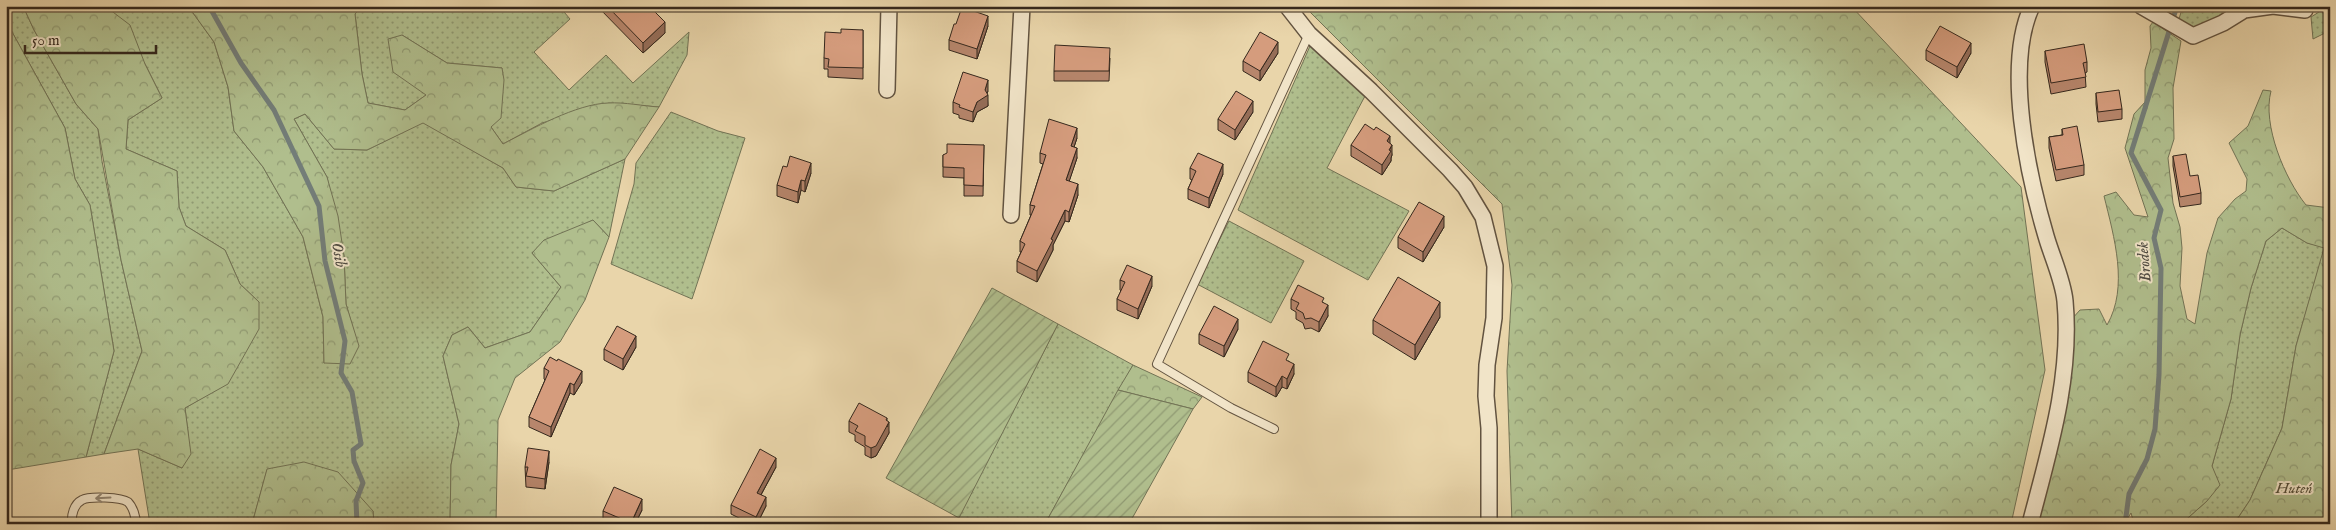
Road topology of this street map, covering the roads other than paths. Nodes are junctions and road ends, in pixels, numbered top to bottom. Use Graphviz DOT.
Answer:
graph roads {
  1 [pos="889,6"];
  2 [pos="1022,6"];
  3 [pos="1287,6"];
  4 [pos="2032,6"];
  5 [pos="2141,6"];
  6 [pos="2306,10"];
  7 [pos="1309,34"];
  8 [pos="887,90"];
  9 [pos="1011,215"];
  10 [pos="1274,429"];
  11 [pos="72,524"];
  12 [pos="136,524"];
  13 [pos="1489,524"];
  14 [pos="2030,524"];
  1 -- 8 [label="street"];
  2 -- 9 [label="street"];
  3 -- 7 [label="street"];
  4 -- 14 [label="street"];
  5 -- 6 [label="street"];
  7 -- 10 [label="lane"];
  7 -- 13 [label="street"];
  12 -- 11 [label="lane, one-way"];
}
